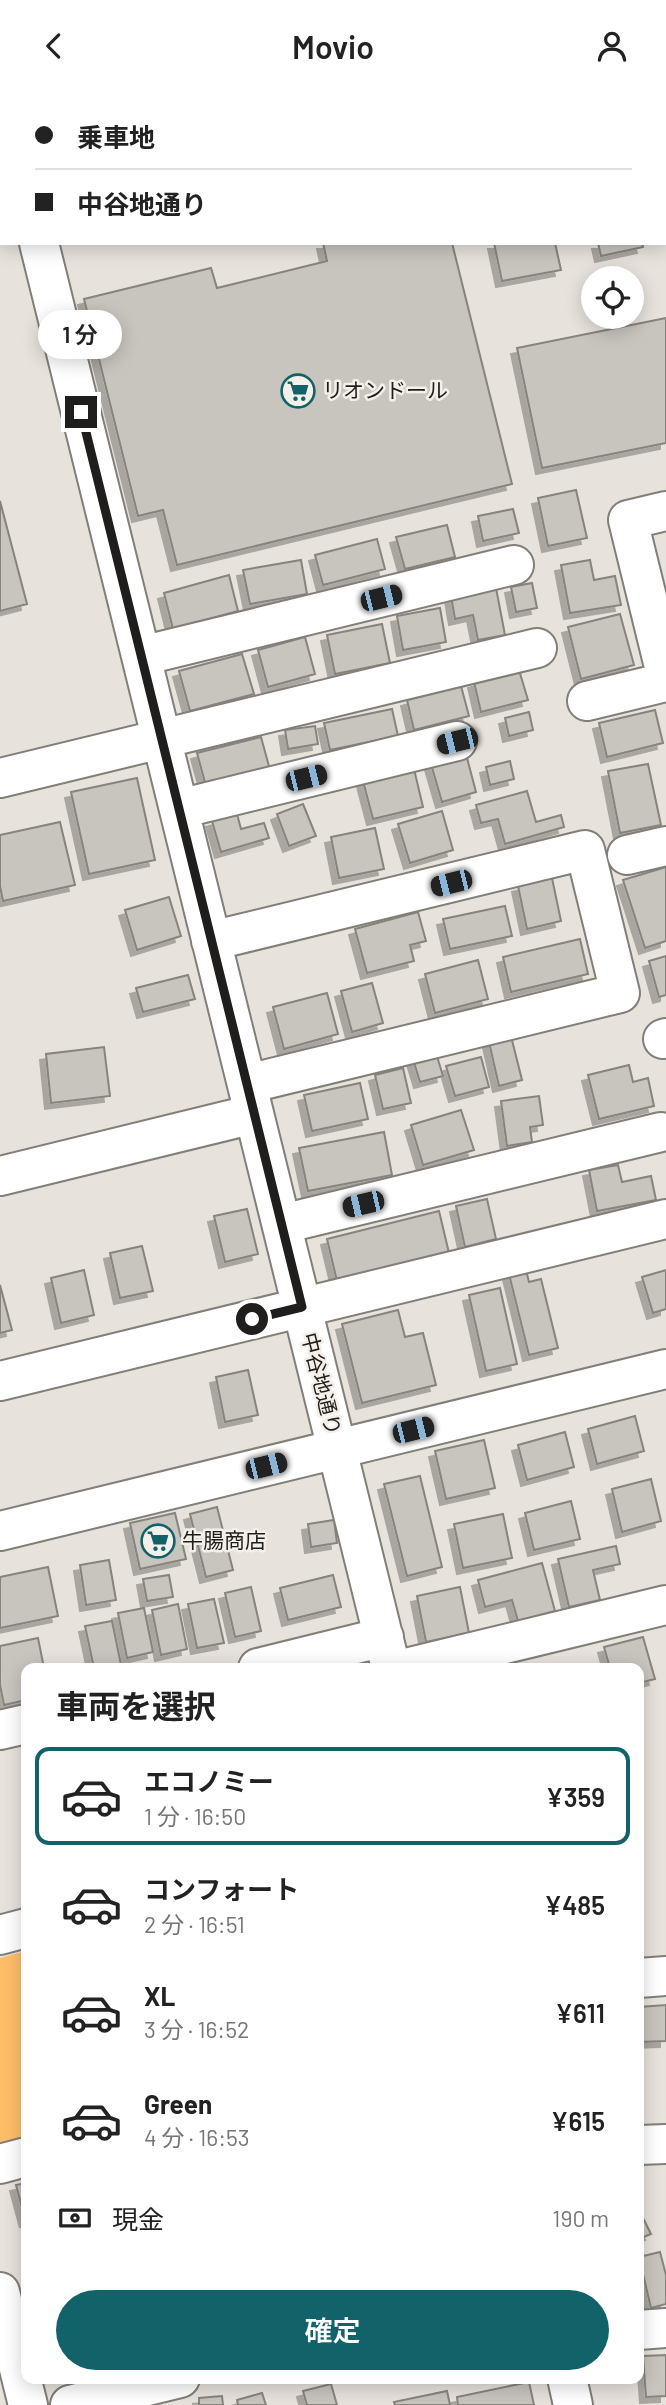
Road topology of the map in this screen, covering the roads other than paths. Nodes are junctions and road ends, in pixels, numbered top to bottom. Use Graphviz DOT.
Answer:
graph roads {
  1 [pos="39,245"];
  2 [pos="666,510"];
  3 [pos="514,565"];
  4 [pos="537,648"];
  5 [pos="141,656"];
  6 [pos="666,675"];
  7 [pos="666,682"];
  8 [pos="587,701"];
  9 [pos="161,739"];
  10 [pos="457,741"];
  11 [pos="0,778"];
  12 [pos="179,809"];
  13 [pos="666,846"];
  14 [pos="627,855"];
  15 [pos="211,941"];
  16 [pos="251,1099"];
  17 [pos="661,1132"];
  18 [pos="0,1176"];
  19 [pos="666,1219"];
  20 [pos="282,1224"];
  21 [pos="302,1307"];
  22 [pos="666,1369"];
  23 [pos="0,1381"];
  24 [pos="337,1449"];
  25 [pos="0,1531"];
  26 [pos="666,1605"];
  27 [pos="387,1653"];
  28 [pos="301,1663"];
  29 [pos="426,1663"];
  30 [pos="21,1725"];
  31 [pos="0,1730"];
  32 [pos="21,1930"];
  33 [pos="0,1935"];
  34 [pos="666,1976"];
  35 [pos="644,1978"];
  36 [pos="666,2144"];
  37 [pos="644,2145"];
  38 [pos="21,2158"];
  39 [pos="0,2164"];
  40 [pos="0,2292"];
  41 [pos="666,2328"];
  42 [pos="644,2330"];
  43 [pos="21,2377"];
  44 [pos="23,2384"];
  45 [pos="156,2384"];
  46 [pos="568,2384"];
  47 [pos="28,2405"];
  48 [pos="70,2405"];
  49 [pos="573,2405"];
  1 -- 5 [label="street, 中谷地通り"];
  2 -- 6 [label="street"];
  3 -- 5 [label="street"];
  4 -- 9 [label="street"];
  5 -- 9 [label="street, 中谷地通り"];
  7 -- 8 [label="street"];
  9 -- 11 [label="street"];
  9 -- 12 [label="street, 中谷地通り"];
  10 -- 12 [label="street"];
  12 -- 15 [label="street, 中谷地通り"];
  13 -- 14 [label="street"];
  15 -- 16 [label="street, 中谷地通り"];
  15 -- 16 [label="street"];
  16 -- 18 [label="street"];
  16 -- 20 [label="street, 中谷地通り"];
  17 -- 20 [label="street"];
  19 -- 21 [label="street"];
  20 -- 21 [label="street, 中谷地通り"];
  21 -- 23 [label="street"];
  21 -- 24 [label="street, 中谷地通り"];
  22 -- 24 [label="street"];
  24 -- 25 [label="street"];
  24 -- 27 [label="street, 中谷地通り"];
  26 -- 29 [label="street"];
  27 -- 28 [label="street"];
  30 -- 31 [label="street"];
  32 -- 33 [label="street"];
  34 -- 35 [label="street"];
  36 -- 37 [label="street"];
  38 -- 39 [label="street"];
  40 -- 43 [label="street"];
  41 -- 42 [label="street"];
  44 -- 47 [label="street"];
  45 -- 48 [label="street"];
  46 -- 49 [label="street"];
}
